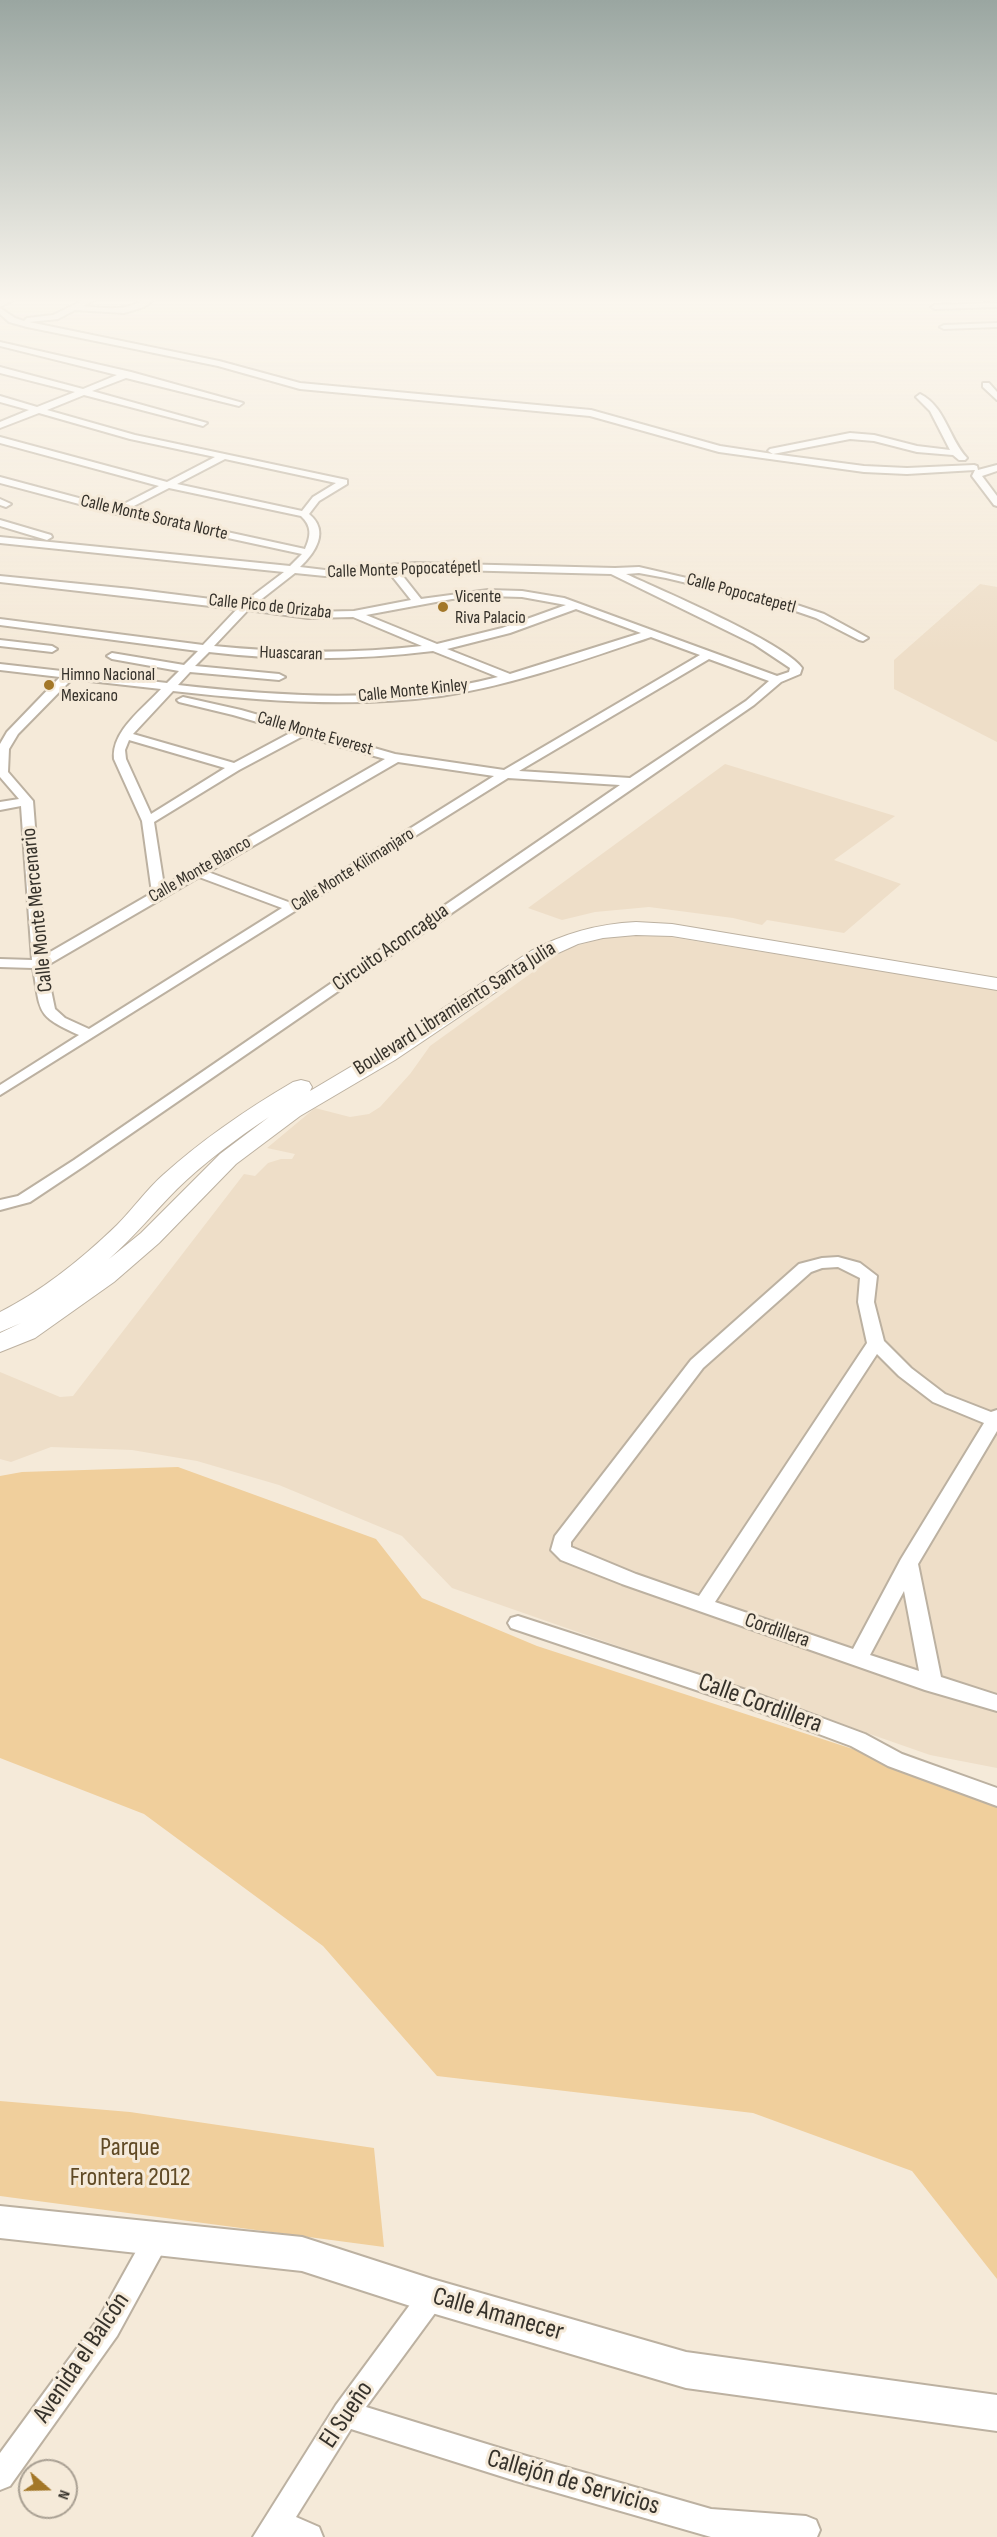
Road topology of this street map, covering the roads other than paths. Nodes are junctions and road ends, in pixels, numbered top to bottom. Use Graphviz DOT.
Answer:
graph roads {
  1 [pos="24,415"];
  2 [pos="58,415"];
  3 [pos="175,415"];
  4 [pos="600,415"];
  5 [pos="937,415"];
  6 [pos="203,423"];
  7 [pos="0,424"];
  8 [pos="0,440"];
  9 [pos="956,453"];
  10 [pos="758,454"];
  11 [pos="222,457"];
  12 [pos="997,468"];
  13 [pos="977,470"];
  14 [pos="2,482"];
  15 [pos="168,485"];
  16 [pos="997,503"];
  17 [pos="117,511"];
  18 [pos="304,514"];
  19 [pos="0,523"];
  20 [pos="22,530"];
  21 [pos="5,540"];
  22 [pos="0,549"];
  23 [pos="88,549"];
  24 [pos="309,553"];
  25 [pos="390,568"];
  26 [pos="291,571"];
  27 [pos="613,571"];
  28 [pos="0,579"];
  29 [pos="418,603"];
  30 [pos="577,605"];
  31 [pos="245,607"];
  32 [pos="354,614"];
  33 [pos="0,622"];
  34 [pos="650,634"];
  35 [pos="863,638"];
  36 [pos="0,643"];
  37 [pos="436,647"];
  38 [pos="207,648"];
  39 [pos="52,649"];
  40 [pos="708,655"];
  41 [pos="112,657"];
  42 [pos="0,667"];
  43 [pos="188,669"];
  44 [pos="0,675"];
  45 [pos="279,676"];
  46 [pos="507,677"];
  47 [pos="66,679"];
  48 [pos="777,680"];
  49 [pos="165,693"];
  50 [pos="303,731"];
  51 [pos="125,735"];
  52 [pos="396,758"];
  53 [pos="235,767"];
  54 [pos="2,771"];
  55 [pos="506,774"];
  56 [pos="632,782"];
  57 [pos="27,801"];
  58 [pos="0,806"];
  59 [pos="148,821"];
  60 [pos="197,872"];
  61 [pos="159,894"];
  62 [pos="293,908"];
  63 [pos="0,963"];
  64 [pos="39,964"];
  65 [pos="997,971"];
  66 [pos="997,984"];
  67 [pos="90,1035"];
  68 [pos="0,1091"];
  69 [pos="0,1205"];
  70 [pos="0,1323"];
  71 [pos="0,1343"];
  72 [pos="876,1343"];
  73 [pos="996,1419"];
  74 [pos="908,1564"];
  75 [pos="703,1605"];
  76 [pos="518,1623"];
  77 [pos="858,1659"];
  78 [pos="932,1684"];
  79 [pos="997,1703"];
  80 [pos="997,1797"];
  81 [pos="0,2222"];
  82 [pos="158,2237"];
  83 [pos="432,2296"];
  84 [pos="997,2413"];
  85 [pos="345,2414"];
  86 [pos="0,2476"];
  87 [pos="272,2530"];
  88 [pos="806,2530"];
  89 [pos="309,2537"];
  1 -- 7 [label="street"];
  2 -- 11 [label="street"];
  3 -- 6 [label="street"];
  4 -- 10 [label="street"];
  5 -- 9 [label="street"];
  8 -- 15 [label="street"];
  9 -- 10 [label="street"];
  9 -- 13 [label="street"];
  10 -- 13 [label="street"];
  11 -- 15 [label="street"];
  11 -- 18 [label="street"];
  12 -- 13 [label="street"];
  13 -- 16 [label="street"];
  14 -- 17 [label="street, Calle Monte Sorata Norte"];
  15 -- 17 [label="street"];
  15 -- 18 [label="street"];
  17 -- 24 [label="street, Calle Monte Sorata Norte"];
  18 -- 24 [label="street"];
  19 -- 20 [label="street"];
  20 -- 21 [label="street"];
  20 -- 23 [label="street"];
  21 -- 22 [label="street"];
  21 -- 23 [label="street, Calle Monte Popocatépetl"];
  23 -- 26 [label="street, Calle Monte Popocatépetl"];
  24 -- 26 [label="street"];
  25 -- 26 [label="street, Calle Monte Popocatépetl"];
  25 -- 27 [label="street, Calle Monte Popocatépetl"];
  25 -- 29 [label="street"];
  26 -- 31 [label="street"];
  27 -- 35 [label="street, Calle Popocatepetl"];
  27 -- 48 [label="street, Calle Monte Popocatépetl"];
  28 -- 31 [label="street, Calle Pico de Orizaba"];
  29 -- 30 [label="street, Calle Pico de Orizaba"];
  29 -- 32 [label="street, Calle Pico de Orizaba"];
  30 -- 34 [label="street, Calle Pico de Orizaba"];
  30 -- 37 [label="street, Huascaran"];
  31 -- 32 [label="street, Calle Pico de Orizaba"];
  31 -- 38 [label="street"];
  32 -- 37 [label="street"];
  33 -- 38 [label="street, Huascaran"];
  34 -- 40 [label="street, Calle Pico de Orizaba"];
  34 -- 46 [label="street, Calle Monte Kinley"];
  36 -- 39 [label="street"];
  37 -- 38 [label="street, Huascaran"];
  37 -- 46 [label="street"];
  38 -- 43 [label="street"];
  40 -- 48 [label="street, Calle Pico de Orizaba"];
  40 -- 55 [label="street, Calle Monte Kilimanjaro"];
  41 -- 43 [label="street"];
  42 -- 47 [label="street, Calle Monte Everest"];
  43 -- 45 [label="street"];
  43 -- 49 [label="street"];
  44 -- 47 [label="street, Calle Monte Everest"];
  46 -- 49 [label="street, Calle Monte Kinley"];
  47 -- 49 [label="street, Calle Monte Everest"];
  47 -- 54 [label="street"];
  48 -- 56 [label="street, Circuito Aconcagua"];
  49 -- 50 [label="street, Calle Monte Everest"];
  49 -- 51 [label="street"];
  50 -- 52 [label="street, Calle Monte Everest"];
  50 -- 53 [label="street"];
  51 -- 53 [label="street"];
  51 -- 59 [label="street"];
  52 -- 55 [label="street, Calle Monte Everest"];
  52 -- 60 [label="street, Calle Monte Blanco"];
  53 -- 59 [label="street"];
  54 -- 57 [label="street, Calle Monte Mercenario"];
  55 -- 56 [label="street, Calle Monte Everest"];
  55 -- 62 [label="street, Calle Monte Kilimanjaro"];
  56 -- 69 [label="street, Circuito Aconcagua"];
  57 -- 58 [label="street"];
  57 -- 64 [label="street, Calle Monte Mercenario"];
  59 -- 61 [label="street"];
  60 -- 61 [label="street, Calle Monte Blanco"];
  60 -- 62 [label="street"];
  61 -- 64 [label="street, Calle Monte Blanco"];
  62 -- 67 [label="street, Calle Monte Kilimanjaro"];
  63 -- 64 [label="street"];
  64 -- 67 [label="street, Calle Monte Mercenario"];
  65 -- 70 [label="main road, Boulevard Libramiento Santa Julia"];
  66 -- 71 [label="main road, Boulevard Libramiento Santa Julia"];
  67 -- 68 [label="street, Calle Monte Kilimanjaro"];
  72 -- 73 [label="street"];
  72 -- 75 [label="street"];
  72 -- 75 [label="street, Cordillera"];
  73 -- 74 [label="street"];
  74 -- 77 [label="street"];
  74 -- 78 [label="street"];
  75 -- 77 [label="street, Cordillera"];
  76 -- 80 [label="street, Calle Cordillera"];
  77 -- 78 [label="street, Cordillera"];
  78 -- 79 [label="street, Cordillera"];
  81 -- 82 [label="main road, Calle Amanecer"];
  82 -- 83 [label="main road, Calle Amanecer"];
  82 -- 86 [label="street, Avenida el Balcón"];
  83 -- 84 [label="main road, Calle Amanecer"];
  83 -- 85 [label="street, El Sueño"];
  85 -- 87 [label="street, El Sueño"];
  85 -- 88 [label="street, Callejón de Servicios"];
  87 -- 89 [label="street"];
}
